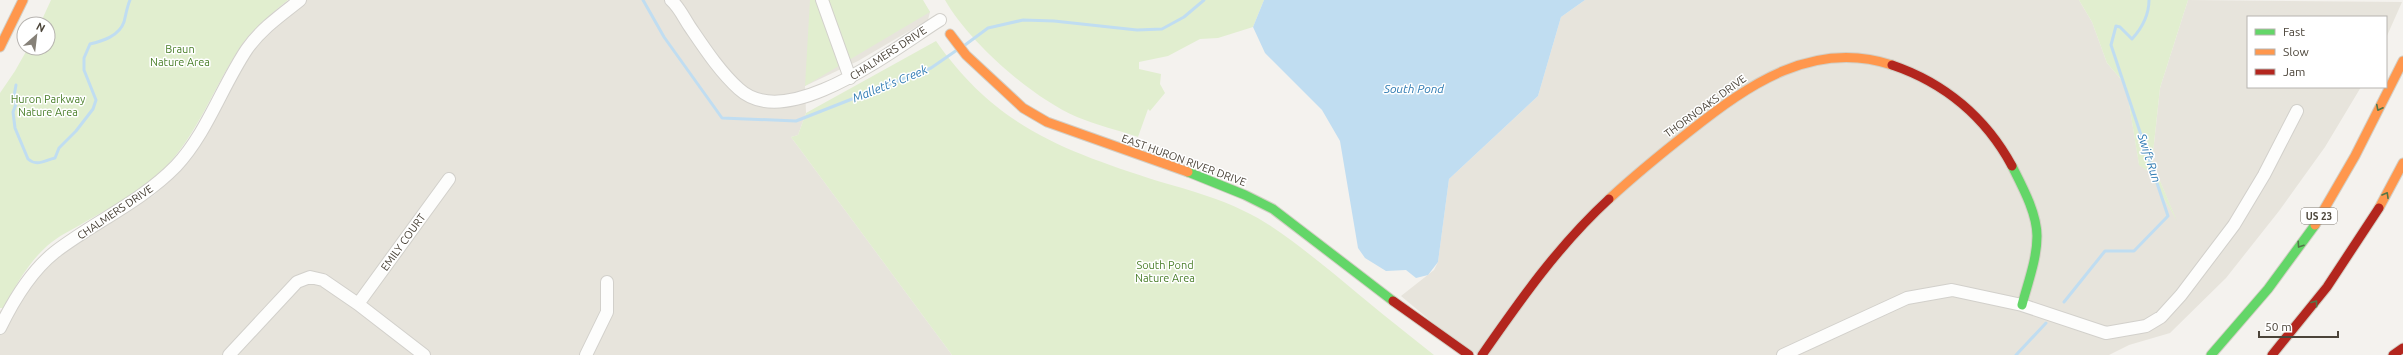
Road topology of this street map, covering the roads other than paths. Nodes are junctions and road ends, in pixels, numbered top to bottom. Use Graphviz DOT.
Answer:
graph roads {
  1 [pos="23,0"];
  2 [pos="300,0"];
  3 [pos="671,0"];
  4 [pos="822,0"];
  5 [pos="940,20"];
  6 [pos="950,34"];
  7 [pos="0,47"];
  8 [pos="2403,61"];
  9 [pos="850,78"];
  10 [pos="2297,112"];
  11 [pos="2403,163"];
  12 [pos="448,180"];
  13 [pos="607,282"];
  14 [pos="358,304"];
  15 [pos="2022,305"];
  16 [pos="0,328"];
  17 [pos="2403,348"];
  18 [pos="229,355"];
  19 [pos="424,355"];
  20 [pos="586,355"];
  21 [pos="1469,355"];
  22 [pos="1482,355"];
  23 [pos="1783,355"];
  24 [pos="2211,355"];
  25 [pos="2272,355"];
  26 [pos="2393,355"];
  1 -- 7 [label="main road"];
  2 -- 16 [label="street, CHALMERS DRIVE"];
  3 -- 9 [label="street, CHALMERS DRIVE"];
  4 -- 9 [label="street"];
  5 -- 9 [label="street, CHALMERS DRIVE"];
  6 -- 21 [label="main road, EAST HURON RIVER DRIVE"];
  8 -- 24 [label="main road, US 23, one-way"];
  10 -- 15 [label="street"];
  25 -- 11 [label="main road, one-way"];
  12 -- 14 [label="street, EMILY COURT"];
  13 -- 20 [label="street"];
  14 -- 18 [label="street"];
  14 -- 19 [label="street"];
  15 -- 22 [label="main road, THORNOAKS DRIVE"];
  15 -- 23 [label="street"];
  17 -- 26 [label="main road"];
}
